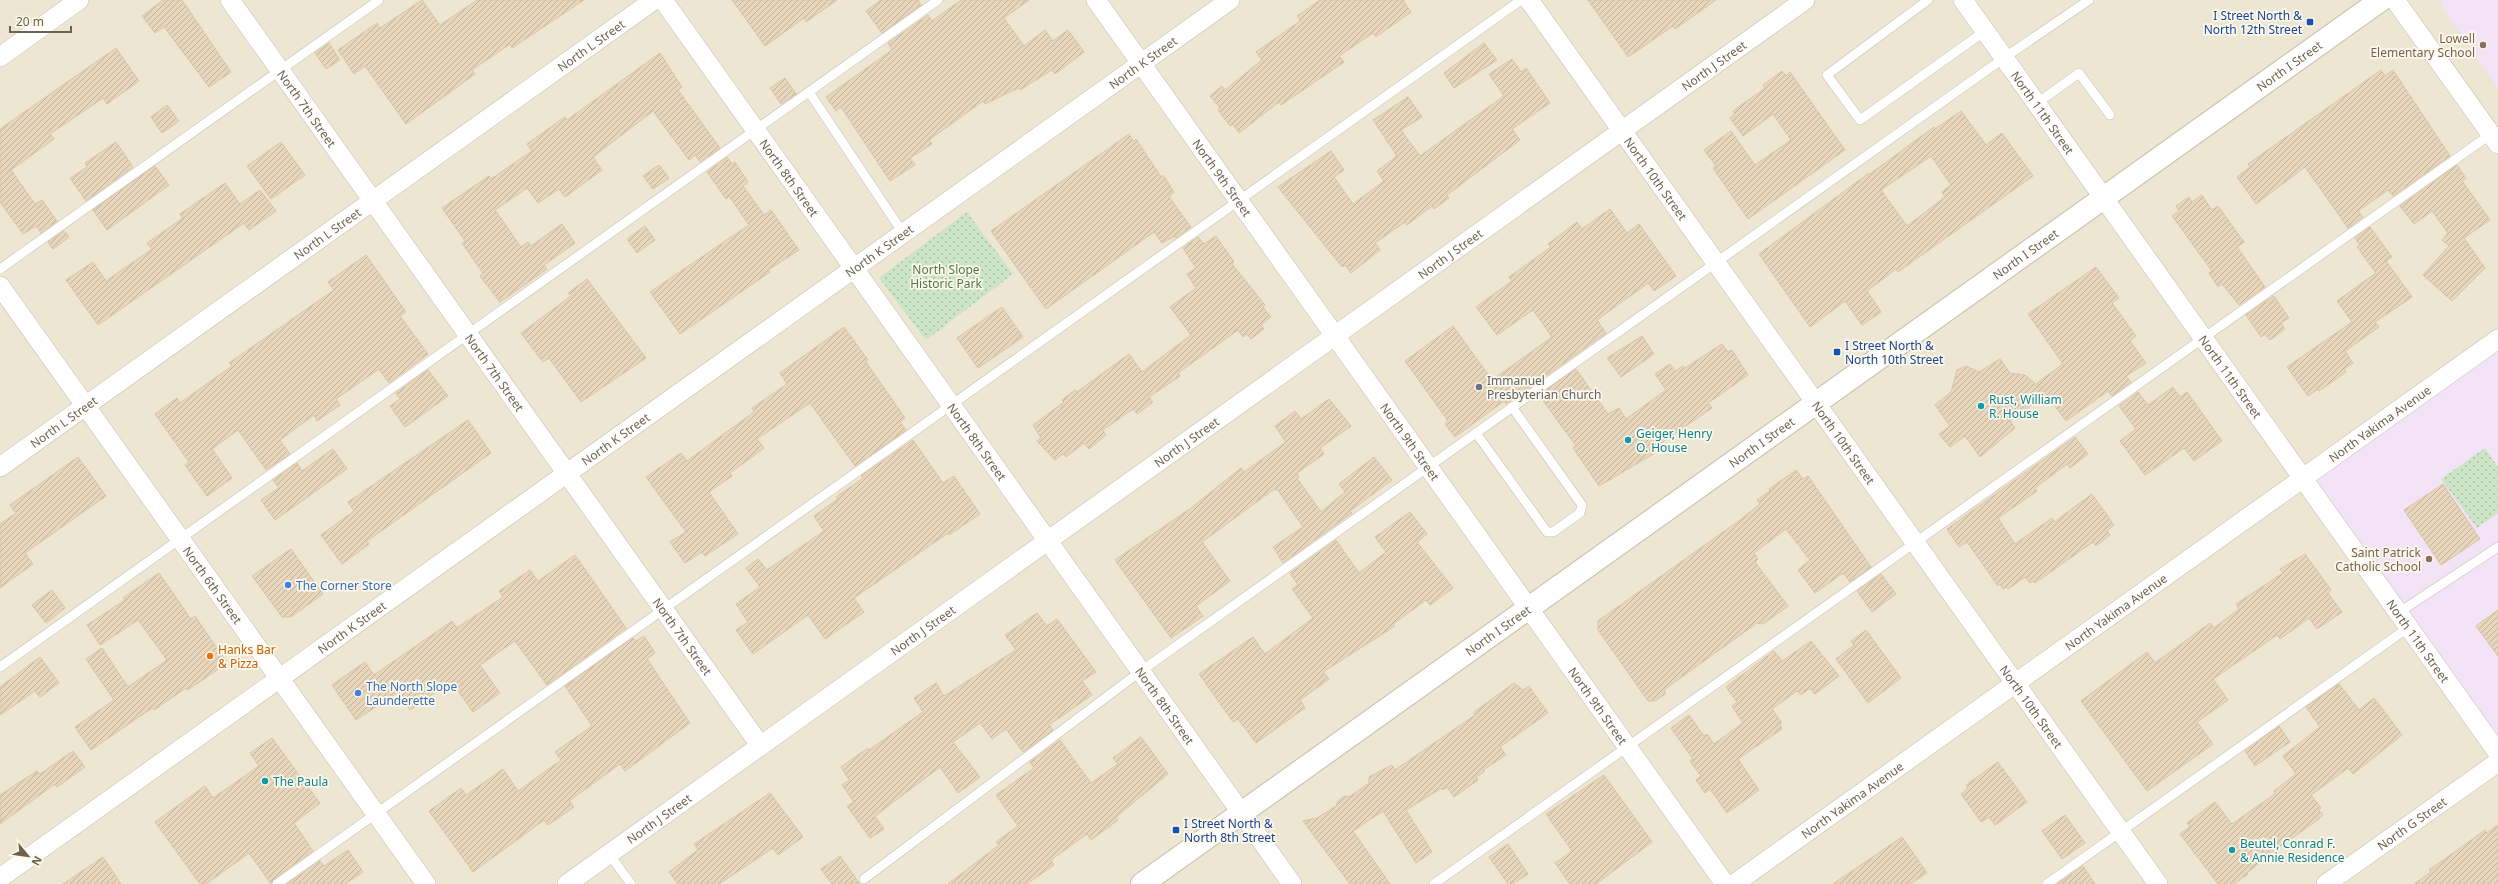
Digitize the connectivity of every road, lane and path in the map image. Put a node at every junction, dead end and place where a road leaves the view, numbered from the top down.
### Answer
1 (79, 0) edge
2 (230, 0) edge
3 (379, 0) edge
4 (654, 0) edge
5 (663, 0) edge
6 (938, 0) edge
7 (1096, 0) edge
8 (1230, 0) edge
9 (1521, 0) edge
10 (1529, 0) edge
11 (1805, 0) edge
12 (1928, 0) edge
13 (1963, 0) edge
14 (2089, 0) edge
15 (2381, 0) edge
16 (2395, 0) edge
17 (1985, 31) junction
18 (0, 57) edge
19 (2004, 58) junction
20 (1141, 63) junction
21 (280, 70) junction
22 (809, 92) junction
23 (2036, 104) junction
24 (2110, 115) dead end
25 (756, 130) junction
26 (1622, 131) junction
27 (2494, 139) edge
28 (2103, 198) junction
29 (1238, 200) junction
30 (373, 201) junction
31 (903, 233) junction
32 (1716, 262) junction
33 (854, 268) junction
34 (0, 269) edge
35 (0, 286) edge
36 (468, 334) junction
37 (1335, 336) junction
38 (2202, 338) junction
39 (2498, 339) edge
40 (952, 404) junction
41 (1816, 404) junction
42 (85, 406) junction
43 (1512, 407) junction
44 (1476, 433) junction
45 (0, 467) edge
46 (1428, 467) junction
47 (567, 473) junction
48 (2303, 478) junction
49 (180, 539) junction
50 (1048, 539) junction
51 (1915, 542) junction
52 (2498, 547) edge
53 (664, 609) junction
54 (1528, 609) junction
55 (2403, 620) junction
56 (0, 667) edge
57 (1142, 672) junction
58 (279, 677) junction
59 (2015, 683) junction
60 (760, 745) junction
61 (1627, 747) junction
62 (2498, 753) edge
63 (2498, 762) edge
64 (376, 814) junction
65 (1241, 814) junction
66 (2120, 831) junction
67 (609, 854) junction
68 (0, 878) edge
69 (864, 879) dead end
70 (277, 884) edge
71 (426, 884) edge
72 (567, 884) edge
73 (631, 884) edge
74 (1142, 884) edge
75 (1292, 884) edge
76 (1434, 884) edge
77 (1725, 884) edge
78 (1734, 884) edge
79 (2047, 884) edge
80 (2158, 884) edge
81 (2326, 884) edge

1 - 18 street
2 - 21 street, North 7th Street
3 - 21 lane
4 - 30 street, North L Street
5 - 25 street, North 8th Street
6 - 22 lane
7 - 20 street, North 9th Street
8 - 20 street, North K Street
9 - 29 lane
10 - 26 street, North 10th Street
11 - 26 street, North J Street
12 - 17 lane
13 - 17 street, North 11th Street
14 - 19 lane
15 - 28 main road, North I Street
16 - 27 street
17 - 19 street, North 11th Street
19 - 23 street, North 11th Street
19 - 32 lane
20 - 29 street, North 9th Street
20 - 31 street, North K Street
21 - 30 street, North 7th Street
21 - 34 lane
22 - 25 lane
22 - 31 lane
23 - 24 lane
23 - 28 street, North 11th Street
25 - 33 street, North 8th Street
25 - 36 lane
26 - 32 street, North 10th Street
26 - 37 street, North J Street
27 - 38 lane
28 - 38 street, North 11th Street
28 - 41 main road, North I Street
29 - 37 street, North 9th Street
29 - 40 lane
30 - 36 street, North 7th Street
30 - 42 street, North L Street
31 - 33 street, North K Street
32 - 41 street, North 10th Street
32 - 43 lane
33 - 40 street, North 8th Street
33 - 47 street, North K Street
35 - 42 street, North 6th Street
36 - 47 street, North 7th Street
36 - 49 lane
37 - 46 street, North 9th Street
37 - 50 street, North J Street
38 - 48 street, North 11th Street
38 - 51 lane
39 - 48 street, North Yakima Avenue
40 - 50 street, North 8th Street
40 - 53 lane
41 - 51 street, North 10th Street
41 - 54 main road, North I Street
42 - 45 street, North L Street
42 - 49 street, North 6th Street
43 - 44 lane
43 - 44 lane
44 - 46 lane
46 - 54 street, North 9th Street
46 - 57 lane
47 - 53 street, North 7th Street
47 - 58 street, North K Street
48 - 55 street, North 11th Street
48 - 59 street, North Yakima Avenue
49 - 56 lane
49 - 58 street, North 6th Street
50 - 57 street, North 8th Street
50 - 60 street, North J Street
51 - 59 street, North 10th Street
51 - 61 lane
52 - 55 lane
53 - 60 street, North 7th Street
53 - 64 lane
54 - 61 street, North 9th Street
54 - 65 main road, North I Street
55 - 62 street, North 11th Street
55 - 66 lane
57 - 65 street, North 8th Street
57 - 69 lane
58 - 64 street, North 6th Street
58 - 68 street, North K Street
59 - 66 street, North 10th Street
59 - 78 street, North Yakima Avenue
60 - 67 street, North J Street
61 - 76 lane
61 - 77 street, North 9th Street
63 - 81 street, North G Street
64 - 70 lane
64 - 71 street, North 6th Street
65 - 74 main road, North I Street
65 - 75 street, North 8th Street
66 - 79 lane
66 - 80 street, North 10th Street
67 - 72 street, North J Street
67 - 73 lane

